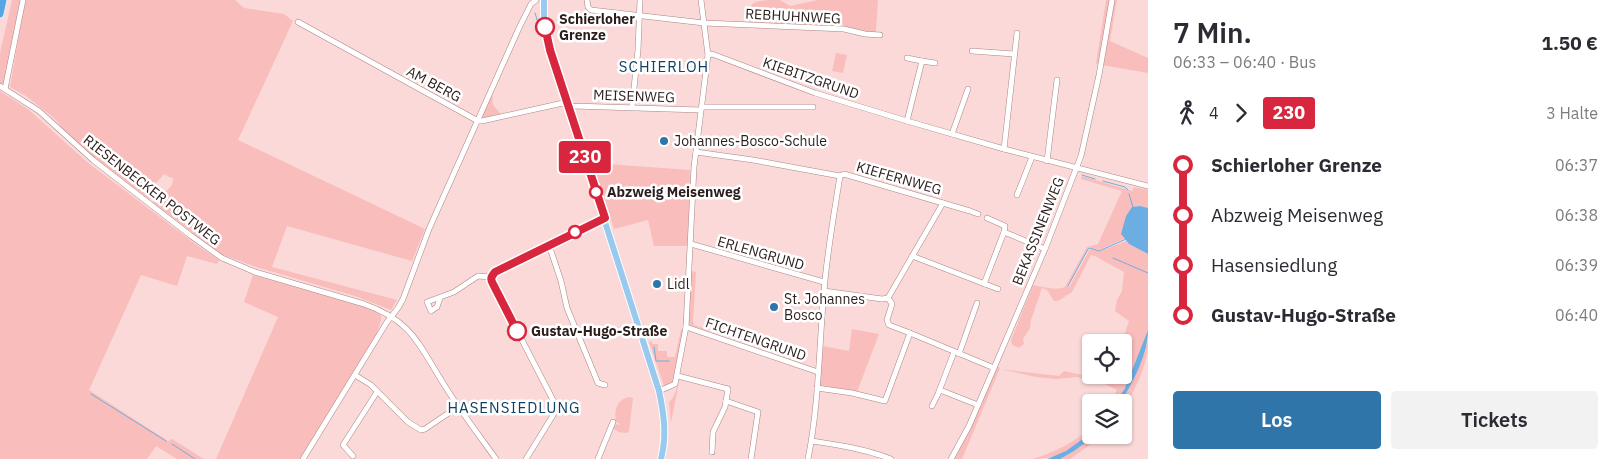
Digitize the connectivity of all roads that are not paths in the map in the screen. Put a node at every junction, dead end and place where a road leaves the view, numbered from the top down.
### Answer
1 (3, 0) edge
2 (23, 0) edge
3 (536, 0) edge
4 (544, 0) edge
5 (587, 0) edge
6 (640, 0) edge
7 (701, 0) edge
8 (1112, 0) edge
9 (0, 14) edge
10 (640, 15) junction
11 (298, 22) dead end
12 (704, 23) junction
13 (1017, 33) dead end
14 (880, 35) dead end
15 (972, 51) dead end
16 (1014, 54) junction
17 (708, 55) junction
18 (907, 58) dead end
19 (922, 61) junction
20 (935, 63) dead end
21 (1057, 80) dead end
22 (2, 88) edge
23 (968, 89) dead end
24 (568, 105) junction
25 (632, 107) junction
26 (813, 107) dead end
27 (701, 109) junction
28 (478, 120) junction
29 (907, 121) junction
30 (952, 134) junction
31 (1004, 149) junction
32 (696, 152) junction
33 (1032, 157) junction
34 (1047, 160) junction
35 (1075, 168) junction
36 (840, 176) junction
37 (1148, 186) edge
38 (1017, 195) dead end
39 (943, 203) junction
40 (978, 214) dead end
41 (605, 218) junction
42 (987, 218) dead end
43 (1004, 232) junction
44 (691, 244) junction
45 (549, 245) junction
46 (1045, 249) junction
47 (912, 256) junction
48 (491, 277) junction
49 (824, 282) junction
50 (984, 284) junction
51 (998, 289) dead end
52 (824, 290) junction
53 (440, 298) dead end
54 (888, 298) junction
55 (977, 303) dead end
56 (392, 316) junction
57 (686, 327) junction
58 (910, 333) junction
59 (957, 353) junction
60 (994, 368) junction
61 (818, 372) junction
62 (355, 375) junction
63 (678, 376) junction
64 (605, 385) dead end
65 (817, 388) junction
66 (940, 390) junction
67 (659, 391) junction
68 (377, 392) junction
69 (726, 401) junction
70 (978, 405) junction
71 (459, 406) junction
72 (932, 406) dead end
73 (613, 422) dead end
74 (812, 441) junction
75 (712, 452) dead end
76 (354, 456) dead end
77 (303, 459) edge
78 (496, 459) edge
79 (526, 459) edge
80 (598, 459) edge
81 (662, 459) edge
82 (751, 459) edge
83 (808, 459) edge
84 (891, 459) edge
85 (951, 459) edge

1 - 9 highway
2 - 22 street
3 - 28 street
4 - 24 main road
5 - 10 street, REBHUHNWEG
6 - 10 street
7 - 12 street
8 - 35 street, BEKASSINENWEG
10 - 12 street, REBHUHNWEG
10 - 25 street
11 - 28 street, AM BERG
12 - 14 street, REBHUHNWEG
12 - 17 street
13 - 16 street
15 - 16 street
16 - 31 street
17 - 27 street
17 - 29 street, KIEBITZGRUND
18 - 19 street
19 - 20 street
19 - 29 street
21 - 34 street
22 - 56 street, RIESENBECKER POSTWEG
23 - 30 street
24 - 25 street, MEISENWEG
24 - 28 street
24 - 41 main road
25 - 27 street, MEISENWEG
26 - 27 street, MEISENWEG
27 - 32 street
28 - 56 street
29 - 30 street, KIEBITZGRUND
30 - 31 street, KIEBITZGRUND
31 - 33 street, KIEBITZGRUND
32 - 36 street, KIEFERNWEG
32 - 44 street
33 - 34 street, KIEBITZGRUND
33 - 38 street
34 - 35 street, KIEBITZGRUND
35 - 37 street, KIEBITZGRUND
35 - 46 street, BEKASSINENWEG
36 - 39 street, KIEFERNWEG
36 - 49 street
39 - 40 street, KIEFERNWEG
39 - 47 street
41 - 45 street
41 - 67 main road
42 - 43 street
43 - 46 street
43 - 50 street
44 - 49 street, ERLENGRUND
44 - 57 street
45 - 48 street
45 - 64 street
46 - 60 street, BEKASSINENWEG
47 - 50 street
47 - 54 street
48 - 53 street
48 - 79 street
49 - 52 street
50 - 51 street
52 - 54 street
52 - 61 street
54 - 58 street
55 - 59 street
56 - 62 street
56 - 71 street, RIESENBECKER POSTWEG
57 - 61 street, FICHTENGRUND
57 - 63 street
58 - 59 street
58 - 65 street
59 - 60 street
59 - 66 street
60 - 70 street, BEKASSINENWEG
61 - 65 street
62 - 68 street
62 - 77 street
63 - 67 street
63 - 69 street
65 - 74 street
66 - 70 street
66 - 72 street
67 - 81 main road
68 - 71 street
68 - 76 street
69 - 75 street
69 - 82 street
70 - 85 street, BEKASSINENWEG
71 - 78 street, RIESENBECKER POSTWEG
73 - 80 street
74 - 83 street
74 - 84 street

